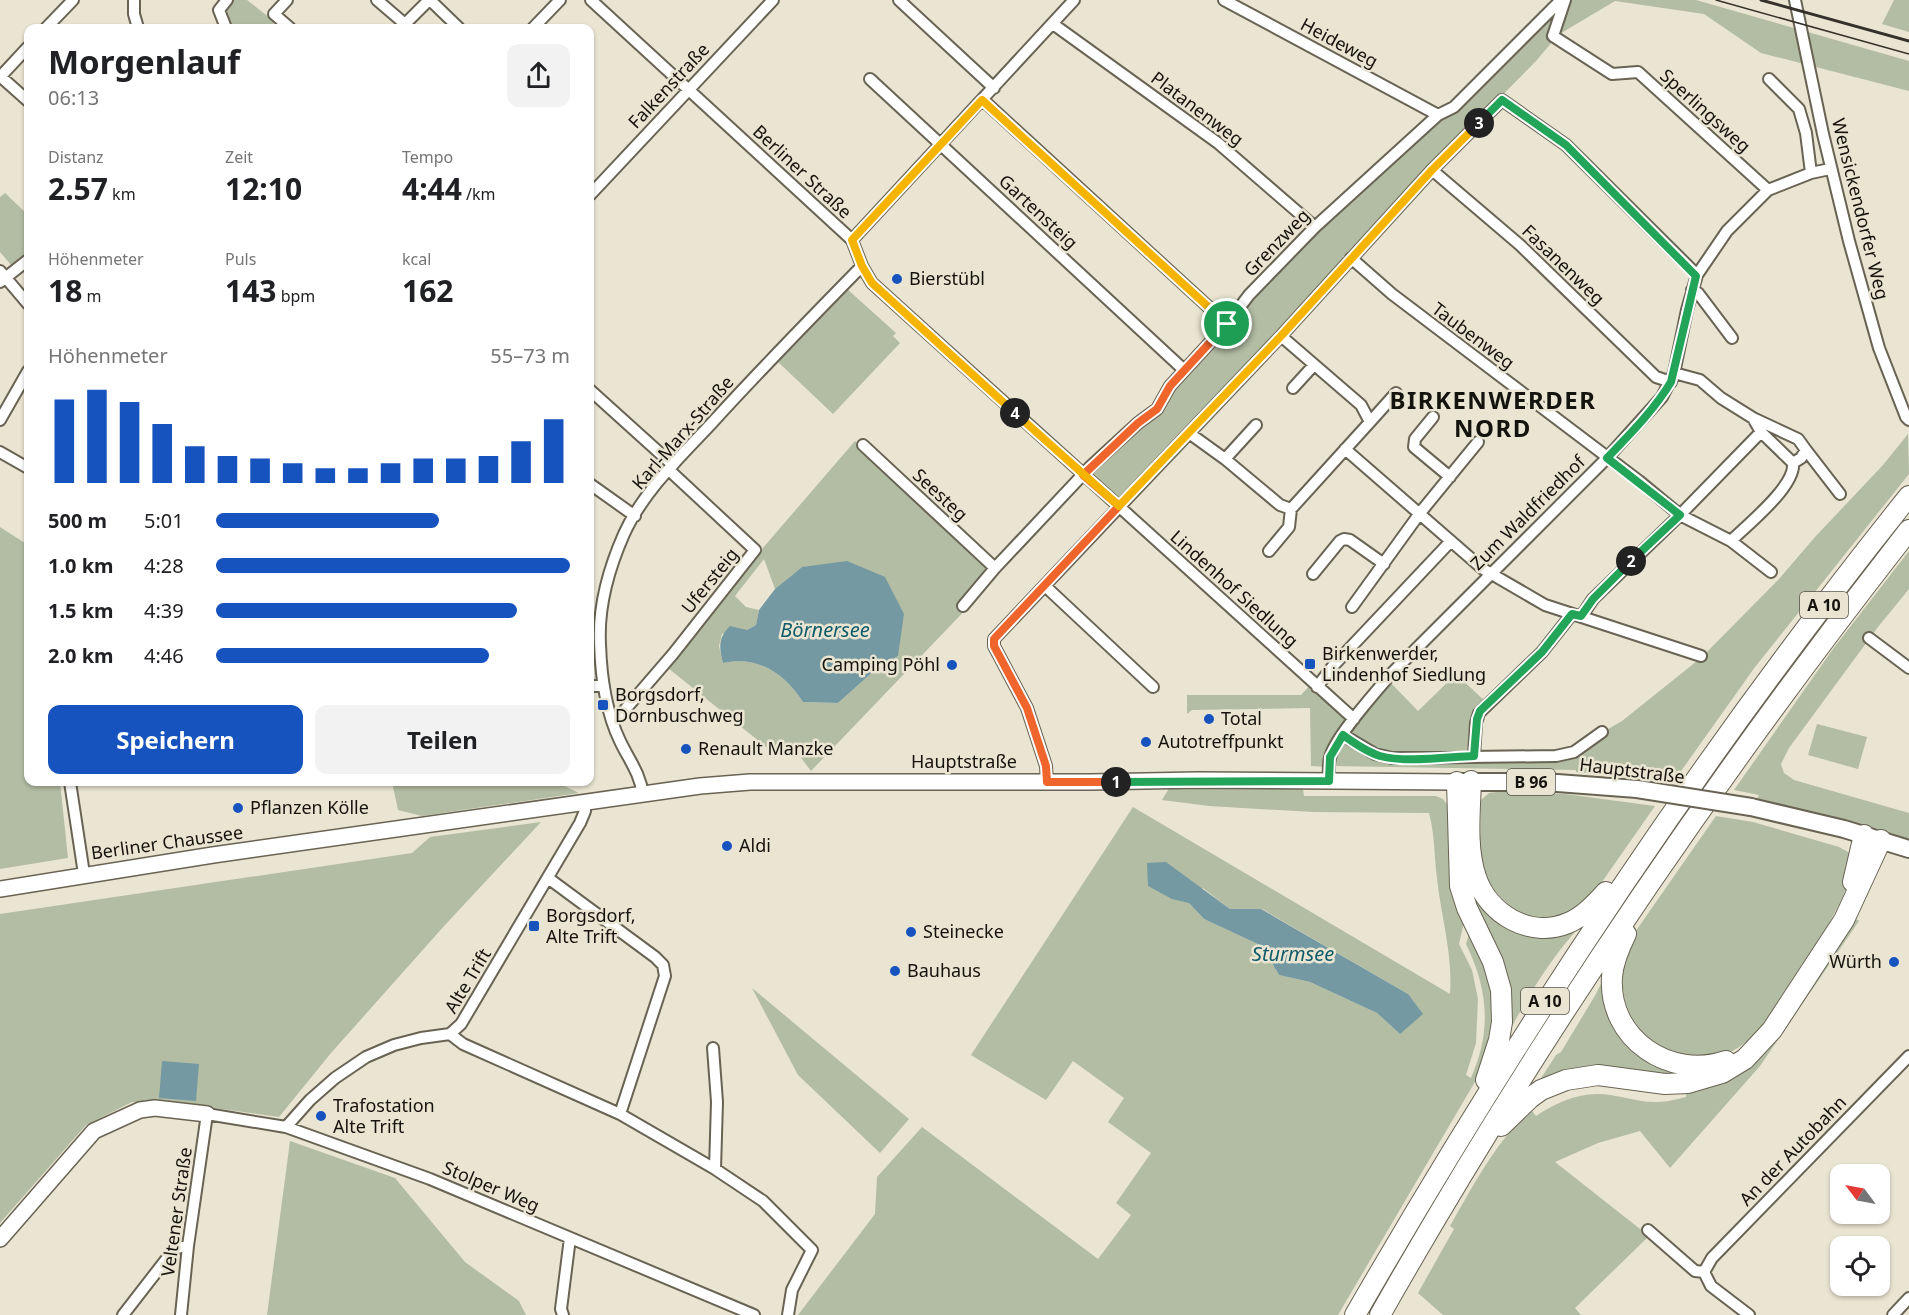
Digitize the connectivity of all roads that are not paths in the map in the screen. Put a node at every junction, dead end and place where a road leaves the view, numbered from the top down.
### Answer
1 (73, 0) edge
2 (134, 0) edge
3 (227, 0) edge
4 (287, 0) edge
5 (376, 0) edge
6 (430, 0) edge
7 (560, 0) edge
8 (591, 0) edge
9 (773, 0) edge
10 (899, 0) edge
11 (1074, 0) edge
12 (1224, 0) edge
13 (1561, 0) edge
14 (1565, 0) edge
15 (1795, 0) edge
16 (50, 24) edge
17 (137, 24) edge
18 (224, 24) edge
19 (285, 24) edge
20 (401, 24) edge
21 (405, 24) edge
22 (455, 24) edge
23 (537, 24) edge
24 (1053, 24) junction
25 (24, 51) edge
26 (0, 76) edge
27 (870, 79) dead end
28 (1769, 79) dead end
29 (994, 88) junction
30 (688, 90) junction
31 (24, 97) edge
32 (982, 100) junction
33 (1438, 115) junction
34 (941, 145) junction
35 (1830, 169) junction
36 (1432, 170) junction
37 (1810, 173) junction
38 (1768, 190) junction
39 (594, 191) edge
40 (1315, 227) junction
41 (852, 240) junction
42 (1351, 258) junction
43 (24, 263) edge
44 (862, 266) junction
45 (1696, 276) junction
46 (2, 277) edge
47 (1692, 291) junction
48 (24, 300) edge
49 (1227, 324) junction
50 (1281, 336) junction
51 (1732, 338) dead end
52 (1314, 365) junction
53 (1184, 370) junction
54 (24, 378) edge
55 (1672, 378) junction
56 (1293, 387) dead end
57 (1396, 393) dead end
58 (594, 394) edge
59 (1433, 417) dead end
60 (1753, 418) junction
61 (1, 420) edge
62 (1370, 422) junction
63 (1909, 422) edge
64 (1256, 425) dead end
65 (1909, 430) edge
66 (1761, 432) junction
67 (1189, 433) junction
68 (1478, 442) dead end
69 (863, 445) dead end
70 (1345, 449) junction
71 (1806, 450) junction
72 (0, 452) edge
73 (1607, 458) junction
74 (1225, 459) junction
75 (1793, 463) junction
76 (24, 466) edge
77 (671, 467) junction
78 (1083, 475) junction
79 (1450, 477) junction
80 (594, 487) edge
81 (1840, 494) dead end
82 (1909, 496) edge
83 (1119, 506) junction
84 (1291, 509) junction
85 (1420, 513) junction
86 (1680, 515) junction
87 (635, 516) junction
88 (1909, 530) edge
89 (1451, 541) junction
90 (1731, 541) junction
91 (1269, 551) dead end
92 (1384, 564) junction
93 (995, 568) junction
94 (1771, 572) dead end
95 (1313, 574) dead end
96 (1490, 574) junction
97 (1045, 586) junction
98 (963, 606) dead end
99 (1352, 607) dead end
100 (1576, 615) junction
101 (1869, 638) dead end
102 (1701, 656) dead end
103 (1909, 668) edge
104 (594, 686) edge
105 (604, 687) junction
106 (1153, 687) dead end
107 (1317, 687) junction
108 (1354, 719) junction
109 (612, 721) junction
110 (1602, 732) dead end
111 (1343, 735) junction
112 (1474, 756) junction
113 (1329, 781) junction
114 (1464, 781) junction
115 (804, 782) joint
116 (1047, 782) junction
117 (71, 786) edge
118 (643, 795) junction
119 (585, 803) junction
120 (1872, 837) junction
121 (1909, 849) edge
122 (1643, 853) junction
123 (84, 874) junction
124 (1654, 876) junction
125 (548, 878) junction
126 (0, 889) edge
127 (450, 1035) junction
128 (713, 1048) dead end
129 (1909, 1056) edge
130 (207, 1114) junction
131 (620, 1114) junction
132 (286, 1127) junction
133 (1451, 1152) junction
134 (715, 1169) junction
135 (1464, 1173) junction
136 (1648, 1230) dead end
137 (570, 1238) junction
138 (0, 1239) edge
139 (189, 1246) junction
140 (1704, 1272) junction
141 (1909, 1298) edge
142 (123, 1315) edge
143 (181, 1315) edge
144 (562, 1315) edge
145 (754, 1315) edge
146 (788, 1315) edge
147 (1355, 1315) edge
148 (1380, 1315) edge
149 (1749, 1315) edge
150 (1893, 1315) edge

1 - 16 street
2 - 17 street
3 - 18 street
4 - 19 street
5 - 20 street
6 - 21 street
6 - 22 street
7 - 23 street
8 - 30 street, Berliner Straße
9 - 30 street, Falkenstraße
10 - 29 street
11 - 24 street
12 - 33 street, Heideweg
13 - 33 street, Grenzweg
14 - 38 street, Sperlingsweg
15 - 35 street, Wensickendorfer Weg
24 - 29 street
24 - 40 street, Platanenweg
25 - 26 street
26 - 31 street
27 - 34 street, Gartensteig
28 - 37 street
29 - 32 street
30 - 39 street, Falkenstraße
30 - 41 street, Berliner Straße
32 - 34 street
32 - 49 street
33 - 40 street, Grenzweg
34 - 41 street
34 - 53 street, Gartensteig
35 - 37 street, Zum Waldfriedhof
35 - 63 street, Wensickendorfer Weg
36 - 42 street
36 - 45 street
36 - 55 street, Fasanenweg
37 - 38 street, Zum Waldfriedhof
38 - 45 street, Zum Waldfriedhof
40 - 49 street, Grenzweg
41 - 44 street, Berliner Straße
42 - 50 street
42 - 73 street, Taubenweg
43 - 46 street
44 - 77 street, Karl-Marx-Straße
44 - 78 street, Berliner Straße
45 - 47 street, Zum Waldfriedhof
46 - 48 street
47 - 51 street
47 - 55 street, Zum Waldfriedhof
49 - 53 street, Grenzweg
50 - 52 street
50 - 67 street
52 - 56 street
52 - 62 street
53 - 78 street, Grenzweg
54 - 61 street
55 - 60 street, Fasanenweg
55 - 73 street, Zum Waldfriedhof
57 - 62 street
58 - 77 street
59 - 79 street
60 - 66 street, Fasanenweg
60 - 71 street, Fasanenweg
62 - 70 street
63 - 65 street, Wensickendorfer Weg
64 - 74 street
66 - 75 street, Fasanenweg
66 - 86 street
67 - 74 street
67 - 83 street
68 - 79 street
69 - 93 street, Seesteg
70 - 84 street
70 - 85 street
71 - 75 street
71 - 81 street, Fasanenweg
72 - 76 street
73 - 86 street, Taubenweg
73 - 96 street, Zum Waldfriedhof
74 - 84 street
75 - 90 street
77 - 87 street, Karl-Marx-Straße
77 - 109 street, Ufersteig
78 - 83 street, Lindenhof Siedlung
78 - 93 street, Grenzweg
79 - 85 street
80 - 87 street
82 - 122 highway, A 10
83 - 97 street
83 - 107 street, Lindenhof Siedlung
84 - 91 street
85 - 89 street
85 - 92 street
86 - 90 street, Taubenweg
86 - 100 street
87 - 105 street, Karl-Marx-Straße
88 - 124 highway, A 10
89 - 96 street
89 - 107 street, Zum Waldfriedhof
90 - 94 street, Taubenweg
92 - 95 street
92 - 99 street
93 - 98 street, Grenzweg
96 - 100 street
96 - 108 street, Zum Waldfriedhof
97 - 106 street
97 - 116 street
100 - 102 street
100 - 112 street
101 - 103 street
104 - 105 street
105 - 109 street, Karl-Marx-Straße
107 - 108 street, Lindenhof Siedlung
108 - 111 street, Zum Waldfriedhof
109 - 118 street, Karl-Marx-Straße
110 - 112 street, Hauptstraße
111 - 112 street, Hauptstraße
111 - 113 street, Zum Waldfriedhof
113 - 114 main road, Hauptstraße
113 - 116 main road, Hauptstraße
114 - 120 main road, Hauptstraße / B 96, bridge
114 - 122 highway
114 - 133 highway
115 - 116 main road, Hauptstraße
115 - 118 main road, Berliner Chaussee
117 - 123 street
118 - 119 main road, Berliner Chaussee
119 - 123 main road, Berliner Chaussee
119 - 125 street, Alte Trift
120 - 121 main road, Hauptstraße / B 96
120 - 124 highway
120 - 135 highway
122 - 133 highway, A 10
123 - 126 main road, Berliner Chaussee
124 - 135 highway, A 10
125 - 127 street, Alte Trift
125 - 131 street
127 - 131 street
127 - 132 street, Alte Trift
128 - 134 street
129 - 140 street, An der Autobahn
130 - 132 street, Stolper Weg
130 - 138 main road
130 - 139 street, Veltener Straße
131 - 134 street
132 - 137 street, Stolper Weg
133 - 147 highway, A 10
134 - 146 street
135 - 148 highway, A 10
136 - 140 street
137 - 144 street
137 - 145 street, Stolper Weg
139 - 142 street
139 - 143 street, Veltener Straße
140 - 149 street
141 - 150 street

